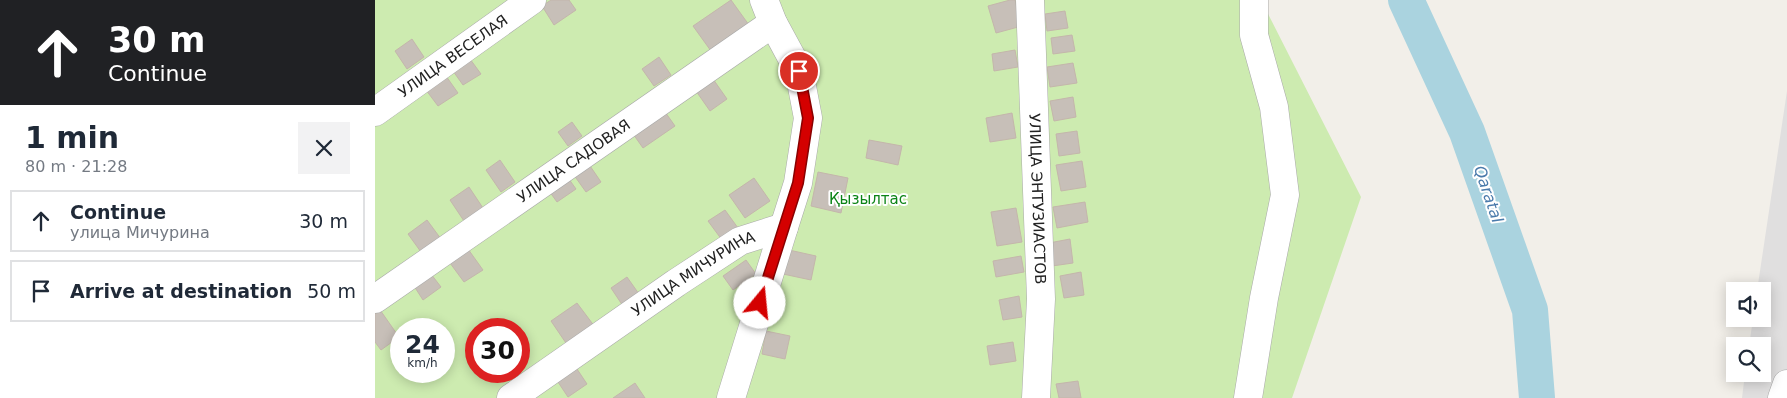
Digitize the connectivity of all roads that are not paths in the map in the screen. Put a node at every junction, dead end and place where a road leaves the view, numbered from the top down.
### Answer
1 (532, 0) edge
2 (1030, 0) edge
3 (1254, 0) edge
4 (768, 12) edge
5 (375, 112) edge
6 (784, 227) junction
7 (375, 299) edge
8 (1787, 384) edge
9 (511, 398) edge
10 (731, 398) edge
11 (1036, 398) edge
12 (1248, 398) edge
13 (1782, 398) edge

1 - 5 street, УЛИЦА ВЕСЕЛАЯ
2 - 11 street, УЛИЦА ЭНТУЗИАСТОВ
3 - 12 street
4 - 6 street
4 - 7 street, УЛИЦА САДОВАЯ
6 - 9 street, УЛИЦА МИЧУРИНА
6 - 10 street
8 - 13 street

